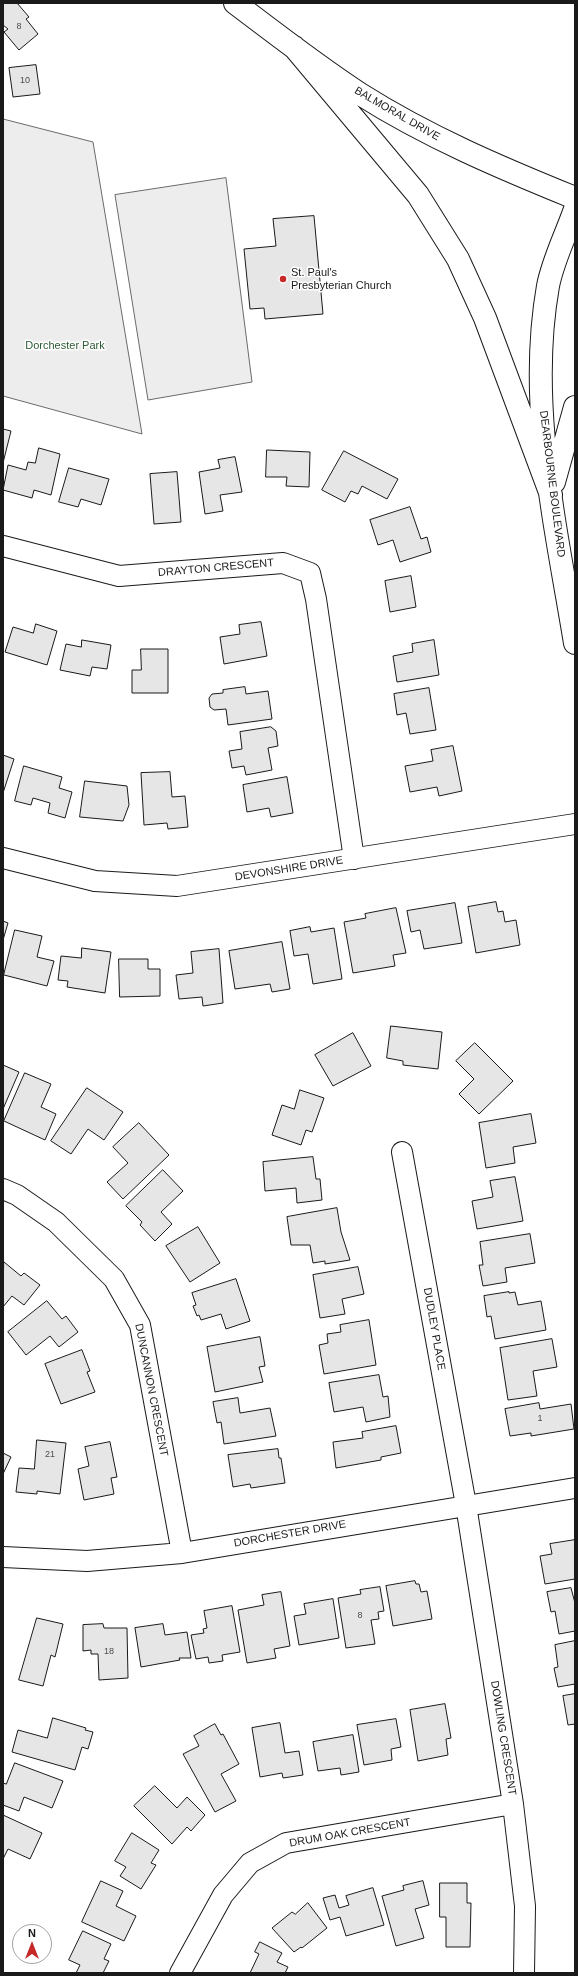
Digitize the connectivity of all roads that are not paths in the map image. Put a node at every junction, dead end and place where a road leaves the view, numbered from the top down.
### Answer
1 (235, 3) edge
2 (294, 47) junction
3 (575, 198) edge
4 (575, 209) edge
5 (575, 407) edge
6 (551, 495) junction
7 (3, 546) edge
8 (575, 643) edge
9 (575, 824) edge
10 (3, 858) edge
11 (354, 859) junction
12 (402, 1152) dead end
13 (3, 1189) edge
14 (575, 1488) edge
15 (466, 1505) junction
16 (182, 1553) junction
17 (3, 1557) edge
18 (513, 1804) junction
19 (180, 1973) edge
20 (524, 1973) edge

1 - 2 street, BALMORAL DRIVE
2 - 3 street, BALMORAL DRIVE
2 - 6 street
4 - 6 street, DEARBOURNE BOULEVARD
5 - 6 street
6 - 8 street, DEARBOURNE BOULEVARD
7 - 11 street, DRAYTON CRESCENT
9 - 11 street, DEVONSHIRE DRIVE
10 - 11 street, DEVONSHIRE DRIVE
12 - 15 street, DUDLEY PLACE
13 - 16 street, DUNCANNON CRESCENT
14 - 15 street, DORCHESTER DRIVE
15 - 16 street, DORCHESTER DRIVE
15 - 18 street, DOWLING CRESCENT
16 - 17 street, DORCHESTER DRIVE
18 - 19 street, DRUM OAK CRESCENT
18 - 20 street, DOWLING CRESCENT

